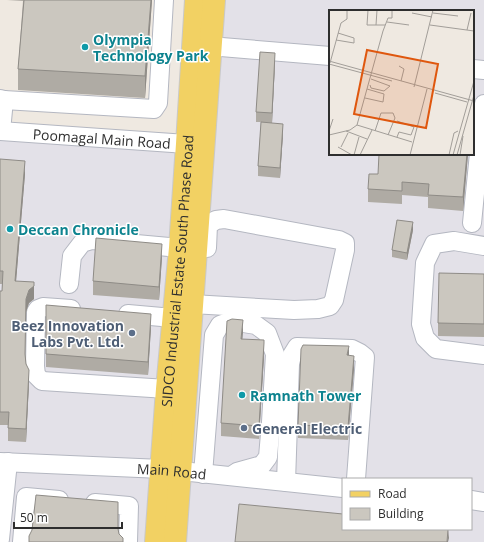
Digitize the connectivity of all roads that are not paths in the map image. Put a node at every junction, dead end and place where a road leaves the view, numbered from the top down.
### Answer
1 (164, 0) edge
2 (196, 0) edge
3 (214, 0) edge
4 (202, 45) junction
5 (329, 56) edge
6 (474, 69) edge
7 (484, 70) edge
8 (2, 100) edge
9 (484, 104) edge
10 (0, 132) edge
11 (196, 144) junction
12 (472, 222) dead end
13 (484, 246) edge
14 (180, 248) junction
15 (69, 284) dead end
16 (197, 304) junction
17 (89, 311) edge
18 (112, 313) edge
19 (173, 318) junction
20 (484, 355) edge
21 (167, 389) junction
22 (4, 462) edge
23 (171, 470) junction
24 (204, 474) junction
25 (232, 476) junction
26 (356, 478) edge
27 (286, 482) junction
28 (342, 488) edge
29 (472, 500) edge
30 (484, 502) edge
31 (0, 539) edge
32 (22, 542) edge
33 (128, 542) edge
34 (156, 542) edge
35 (175, 542) edge

1 - 8 street
2 - 4 main road, SIDCO Industrial Estate South Phase Road
3 - 4 main road, SIDCO Industrial Estate South Phase Road
4 - 5 street
4 - 11 main road, SIDCO Industrial Estate South Phase Road
6 - 7 street
8 - 10 street
9 - 12 street
10 - 11 street, Poomagal Main Road
11 - 14 main road, SIDCO Industrial Estate South Phase Road
11 - 16 main road, SIDCO Industrial Estate South Phase Road
13 - 20 street
14 - 15 street
14 - 19 main road, SIDCO Industrial Estate South Phase Road
16 - 16 street
16 - 23 main road, SIDCO Industrial Estate South Phase Road
17 - 21 street
18 - 19 street
19 - 21 main road, SIDCO Industrial Estate South Phase Road
21 - 23 main road, SIDCO Industrial Estate South Phase Road
22 - 23 street, Main Road
22 - 31 street
23 - 24 street, Main Road
23 - 34 main road, SIDCO Industrial Estate South Phase Road
23 - 35 main road, SIDCO Industrial Estate South Phase Road
24 - 25 street, Main Road
24 - 25 street
25 - 27 street, Main Road
26 - 27 street
27 - 28 street, Main Road
29 - 30 street
32 - 33 street

